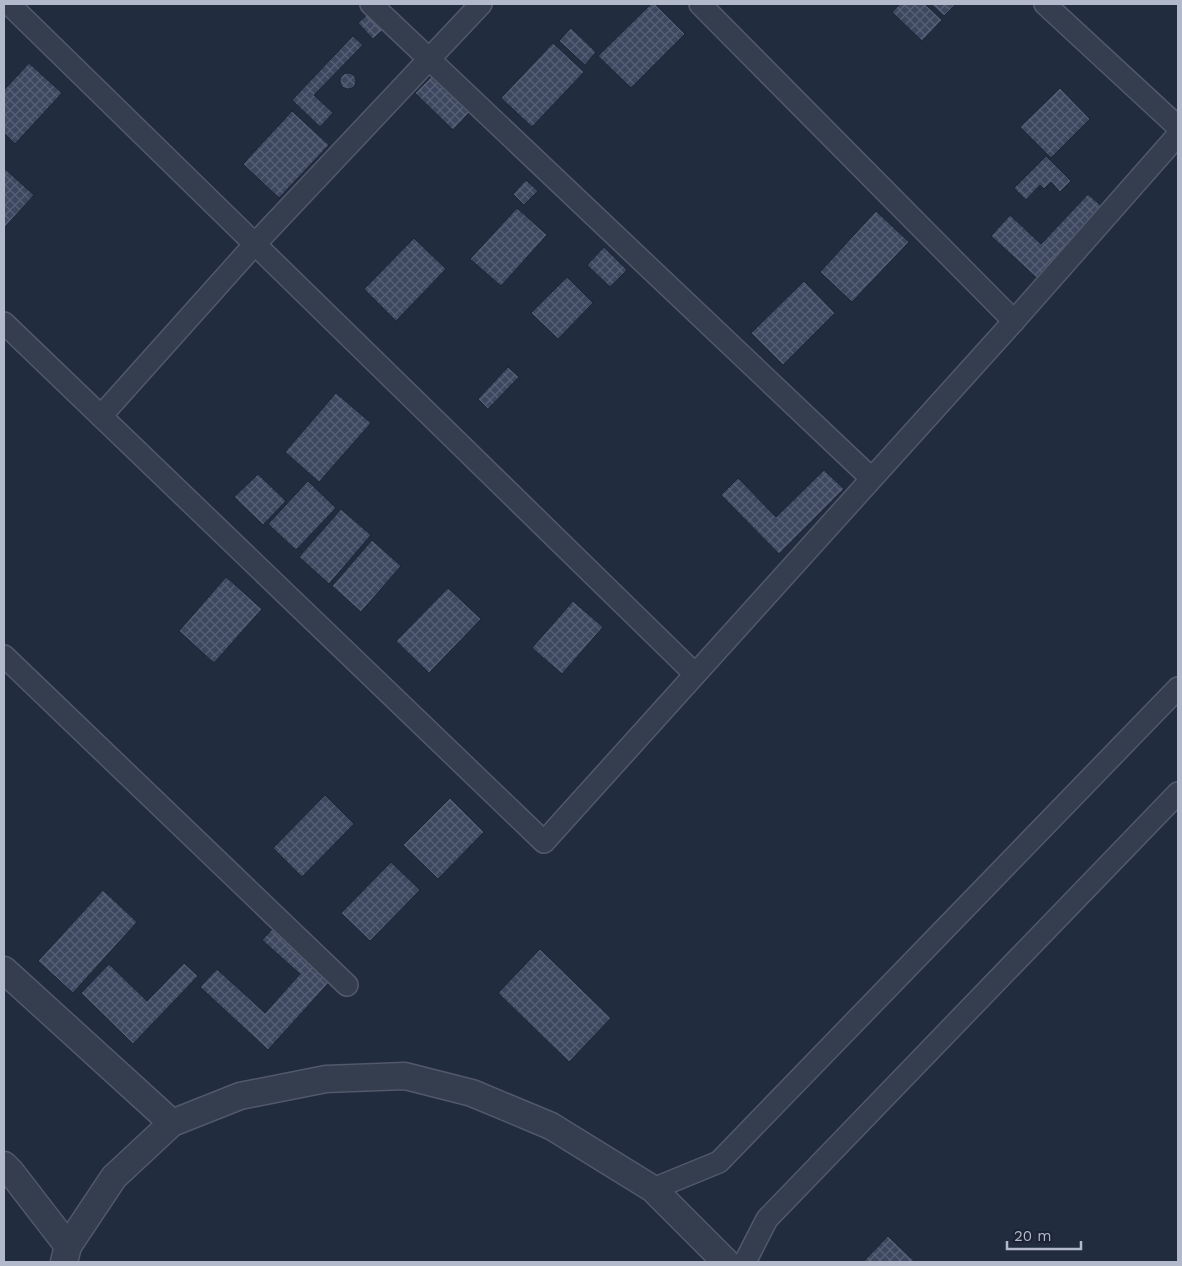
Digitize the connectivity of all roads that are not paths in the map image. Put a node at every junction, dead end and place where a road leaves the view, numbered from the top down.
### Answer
1 (10, 4) edge
2 (371, 4) edge
3 (480, 4) edge
4 (700, 4) edge
5 (1045, 4) edge
6 (430, 59) junction
7 (1178, 127) edge
8 (1178, 135) edge
9 (255, 244) junction
10 (1014, 321) junction
11 (5, 327) edge
12 (101, 416) junction
13 (872, 478) junction
14 (4, 656) edge
15 (695, 674) junction
16 (1178, 688) edge
17 (1178, 793) edge
18 (4, 970) edge
19 (347, 985) dead end
20 (172, 1123) junction
21 (4, 1165) edge
22 (653, 1189) junction
23 (66, 1254) edge
24 (726, 1262) edge
25 (746, 1262) edge

1 - 9 street
2 - 6 street
3 - 6 street
4 - 10 street
5 - 7 street
6 - 9 street
6 - 13 street
8 - 10 street
9 - 12 street
9 - 15 street
10 - 13 street
11 - 12 street
12 - 15 street
13 - 15 street
14 - 19 street
16 - 22 street
17 - 25 street
18 - 20 street
20 - 22 street
20 - 23 street
21 - 23 street
22 - 24 street

